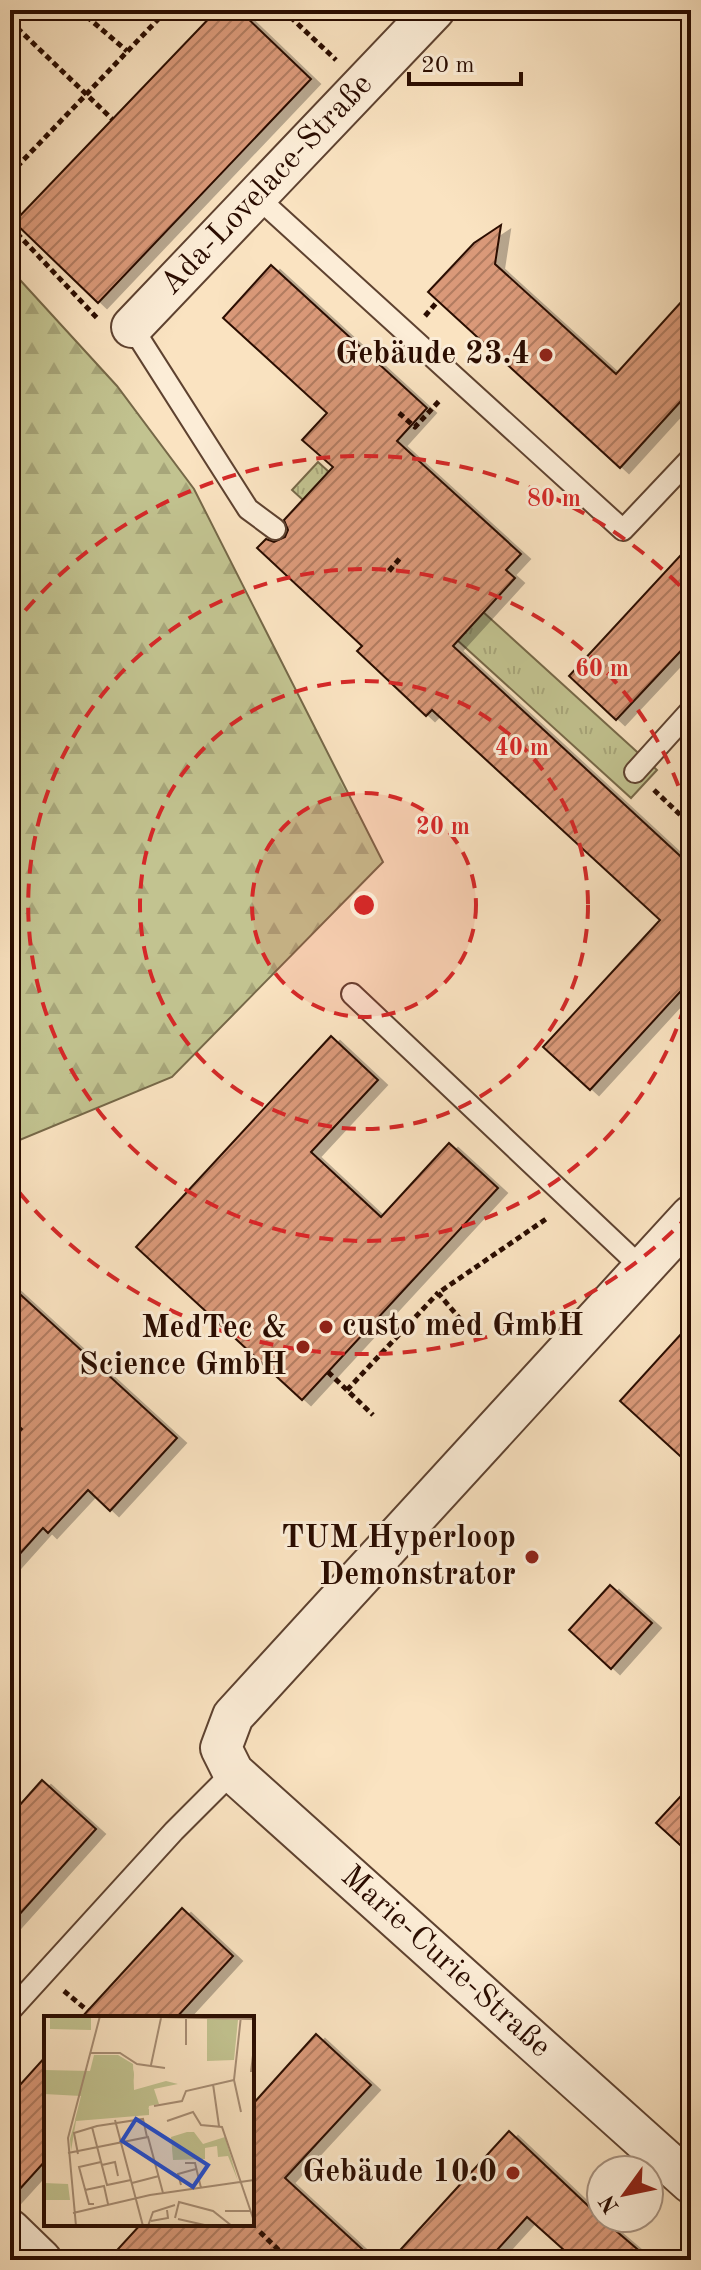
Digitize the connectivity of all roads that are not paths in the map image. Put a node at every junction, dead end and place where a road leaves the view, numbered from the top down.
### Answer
1 (434, 10) edge
2 (257, 197) junction
3 (132, 327) joint
4 (691, 458) edge
5 (275, 529) dead end
6 (691, 710) edge
7 (635, 772) road end
8 (352, 994) dead end
9 (691, 1216) edge
10 (643, 1269) junction
11 (233, 1772) junction
12 (10, 2011) edge
13 (691, 2183) edge
14 (10, 2230) edge
15 (41, 2260) edge

1 - 2 street, Ada-Lovelace-Straße
2 - 3 street, Ada-Lovelace-Straße
2 - 4 lane
3 - 5 lane
6 - 7 lane
8 - 10 lane
9 - 10 street
10 - 11 street
11 - 12 lane
11 - 13 street, Marie-Curie-Straße
14 - 15 street

